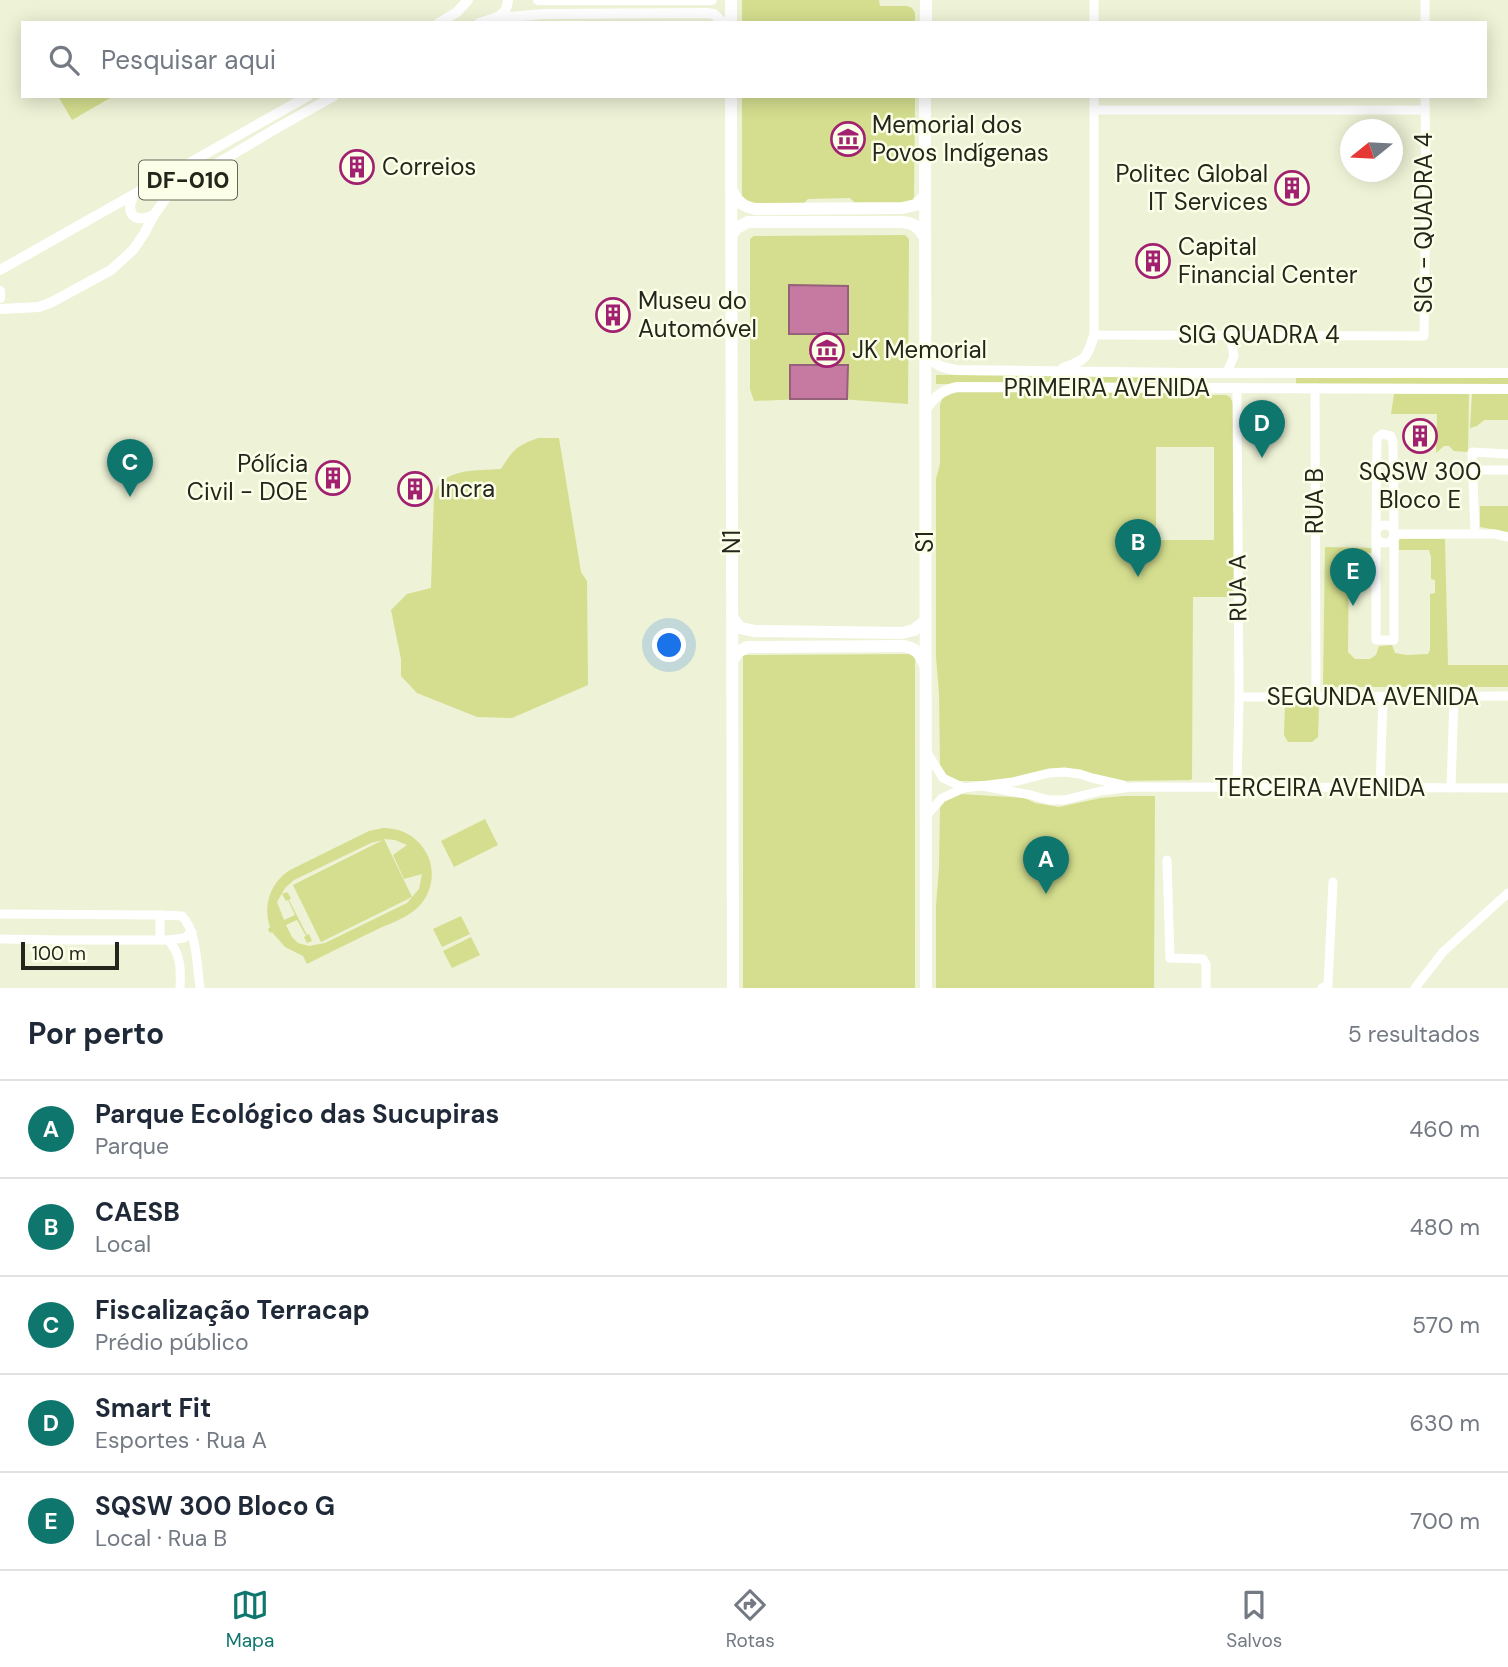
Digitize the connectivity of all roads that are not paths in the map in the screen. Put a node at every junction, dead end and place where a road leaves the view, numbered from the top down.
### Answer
1 (468, 0) edge
2 (508, 0) edge
3 (538, 0) edge
4 (712, 0) edge
5 (731, 0) edge
6 (926, 0) edge
7 (1094, 0) edge
8 (1425, 0) edge
9 (495, 18) junction
10 (442, 21) edge
11 (486, 21) edge
12 (721, 21) edge
13 (731, 21) edge
14 (926, 21) edge
15 (1094, 21) edge
16 (1425, 21) edge
17 (304, 98) edge
18 (331, 98) edge
19 (731, 98) edge
20 (926, 98) edge
21 (1094, 98) edge
22 (1425, 98) edge
23 (1094, 110) junction
24 (1425, 110) junction
25 (732, 191) junction
26 (133, 195) junction
27 (925, 196) junction
28 (154, 215) junction
29 (732, 234) junction
30 (925, 238) junction
31 (0, 270) edge
32 (0, 291) edge
33 (0, 298) edge
34 (0, 309) edge
35 (1094, 335) junction
36 (1424, 336) joint
37 (1235, 340) junction
38 (925, 351) junction
39 (1053, 371) junction
40 (1227, 372) junction
41 (1244, 372) junction
42 (1288, 372) junction
43 (1186, 373) junction
44 (1508, 373) edge
45 (1186, 388) junction
46 (1287, 388) junction
47 (1315, 388) junction
48 (1237, 389) junction
49 (1508, 389) edge
50 (925, 411) junction
51 (1508, 454) edge
52 (1474, 470) junction
53 (1508, 470) edge
54 (1376, 533) junction
55 (1394, 534) junction
56 (1475, 534) junction
57 (1508, 537) edge
58 (1376, 551) junction
59 (1394, 551) junction
60 (732, 617) junction
61 (925, 621) junction
62 (732, 661) junction
63 (925, 665) junction
64 (1508, 696) edge
65 (1239, 697) junction
66 (1316, 697) junction
67 (1454, 697) junction
68 (1383, 698) junction
69 (926, 751) junction
70 (1080, 774) junction
71 (1033, 776) junction
72 (982, 786) junction
73 (1132, 787) junction
74 (1237, 787) junction
75 (964, 788) junction
76 (1380, 788) junction
77 (1451, 788) junction
78 (1508, 788) edge
79 (1031, 795) junction
80 (1083, 795) junction
81 (925, 817) junction
82 (1167, 860) dead end
83 (1333, 882) dead end
84 (1508, 893) edge
85 (0, 914) edge
86 (160, 915) junction
87 (192, 932) junction
88 (0, 939) edge
89 (164, 940) junction
90 (180, 988) edge
91 (200, 988) edge
92 (733, 988) edge
93 (926, 988) edge
94 (1206, 988) edge
95 (1322, 988) edge
96 (1415, 988) edge

1 - 10 main road
2 - 9 main road
3 - 4 main road
5 - 13 highway
6 - 14 highway
7 - 15 street
8 - 16 street
9 - 11 main road
9 - 12 main road
17 - 26 main road, DF-010
18 - 28 main road, DF-010
19 - 25 highway, N1
20 - 27 highway, S1
21 - 23 street
22 - 24 street, SIG - QUADRA 4
23 - 24 street
23 - 35 street
24 - 36 street, SIG - QUADRA 4
25 - 27 highway
25 - 29 highway, N1
26 - 28 main road
26 - 31 main road, DF-010
27 - 30 highway, S1
28 - 34 main road, DF-010
29 - 30 highway
29 - 60 highway, N1
30 - 38 highway, S1
32 - 33 main road
35 - 37 street, SIG QUADRA 4
35 - 39 main road
36 - 37 street, SIG QUADRA 4
37 - 40 street
37 - 41 street
38 - 39 main road, PRIMEIRA AVENIDA
38 - 50 highway, S1
39 - 43 main road, PRIMEIRA AVENIDA
40 - 41 main road, PRIMEIRA AVENIDA
40 - 43 main road, PRIMEIRA AVENIDA
41 - 42 main road, PRIMEIRA AVENIDA
42 - 44 main road, PRIMEIRA AVENIDA
42 - 46 main road
43 - 45 main road
45 - 48 main road, PRIMEIRA AVENIDA
45 - 50 main road, PRIMEIRA AVENIDA
46 - 47 main road, PRIMEIRA AVENIDA
46 - 48 main road, PRIMEIRA AVENIDA
47 - 49 main road, PRIMEIRA AVENIDA
47 - 66 street, RUA B
48 - 65 street, RUA A
50 - 61 highway, S1
51 - 52 street
52 - 53 street
52 - 56 street
54 - 55 street
54 - 55 street
54 - 55 street
54 - 58 street
55 - 56 street
55 - 59 street
56 - 57 street
58 - 59 street
58 - 59 street
60 - 61 highway
60 - 62 highway, N1
61 - 63 highway, S1
62 - 63 highway
62 - 92 highway, N1
63 - 69 highway, S1
64 - 67 street, SEGUNDA AVENIDA
65 - 66 street, SEGUNDA AVENIDA
65 - 74 street, RUA A
66 - 68 street, SEGUNDA AVENIDA
67 - 68 street, SEGUNDA AVENIDA
67 - 77 street
68 - 76 street
69 - 75 street
69 - 81 highway, S1
70 - 71 street
70 - 73 street
70 - 80 street
71 - 72 street
71 - 79 street
72 - 75 street
72 - 79 street
73 - 74 street, TERCEIRA AVENIDA
73 - 80 street
74 - 76 street, TERCEIRA AVENIDA
75 - 81 street
76 - 77 street, TERCEIRA AVENIDA
77 - 78 street, TERCEIRA AVENIDA
79 - 80 street
81 - 93 highway, S1
82 - 94 street
83 - 95 street
84 - 96 street
85 - 86 street
86 - 87 street
86 - 89 street
87 - 89 street
87 - 91 street
88 - 89 street
89 - 90 street

